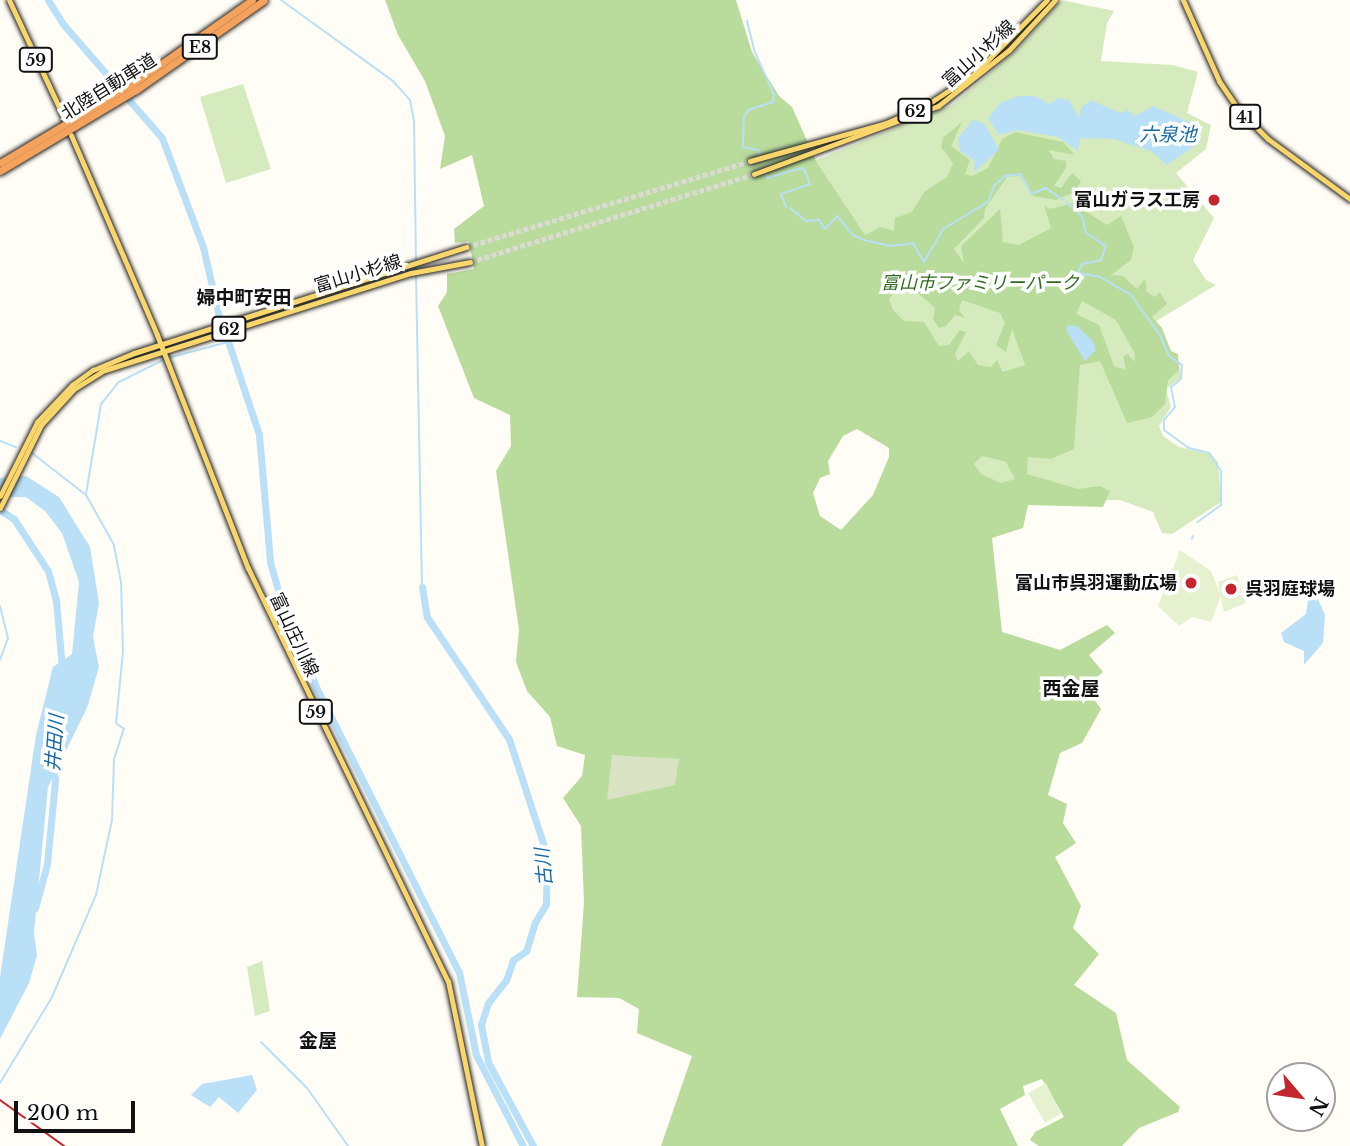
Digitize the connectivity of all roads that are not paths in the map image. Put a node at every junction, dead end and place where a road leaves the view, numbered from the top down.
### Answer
1 (9, 0) edge
2 (252, 0) edge
3 (1047, 0) edge
4 (1055, 0) edge
5 (1183, 0) edge
6 (263, 1) edge
7 (134, 88) junction
8 (115, 99) junction
9 (65, 120) dead end
10 (72, 135) dead end
11 (750, 161) tunnel mouth
12 (0, 163) edge
13 (0, 171) edge
14 (754, 174) tunnel mouth
15 (1350, 199) edge
16 (466, 247) tunnel mouth
17 (470, 262) tunnel mouth
18 (412, 269) junction
19 (162, 347) junction
20 (17, 462) junction
21 (0, 496) edge
22 (0, 508) edge
23 (482, 1146) edge

1 - 9 main road, 59
2 - 7 highway, 北陸自動車道 / E8
3 - 11 main road, 富山小杉線 / 62
4 - 14 main road, 富山小杉線 / 62
5 - 15 main road, 41
6 - 7 highway, 北陸自動車道 / E8
7 - 8 highway, 北陸自動車道 / E8
8 - 12 highway, 北陸自動車道 / E8
8 - 13 highway, 北陸自動車道 / E8
10 - 19 main road, 富山庄川線 / 59
16 - 18 main road, 富山小杉線 / 62
17 - 18 main road, 富山小杉線 / 62
18 - 19 main road, 富山小杉線 / 62
19 - 20 main road, 富山小杉線 / 62
19 - 23 main road, 富山庄川線 / 59
20 - 21 main road, 富山小杉線 / 62
20 - 22 main road, 富山小杉線 / 62

